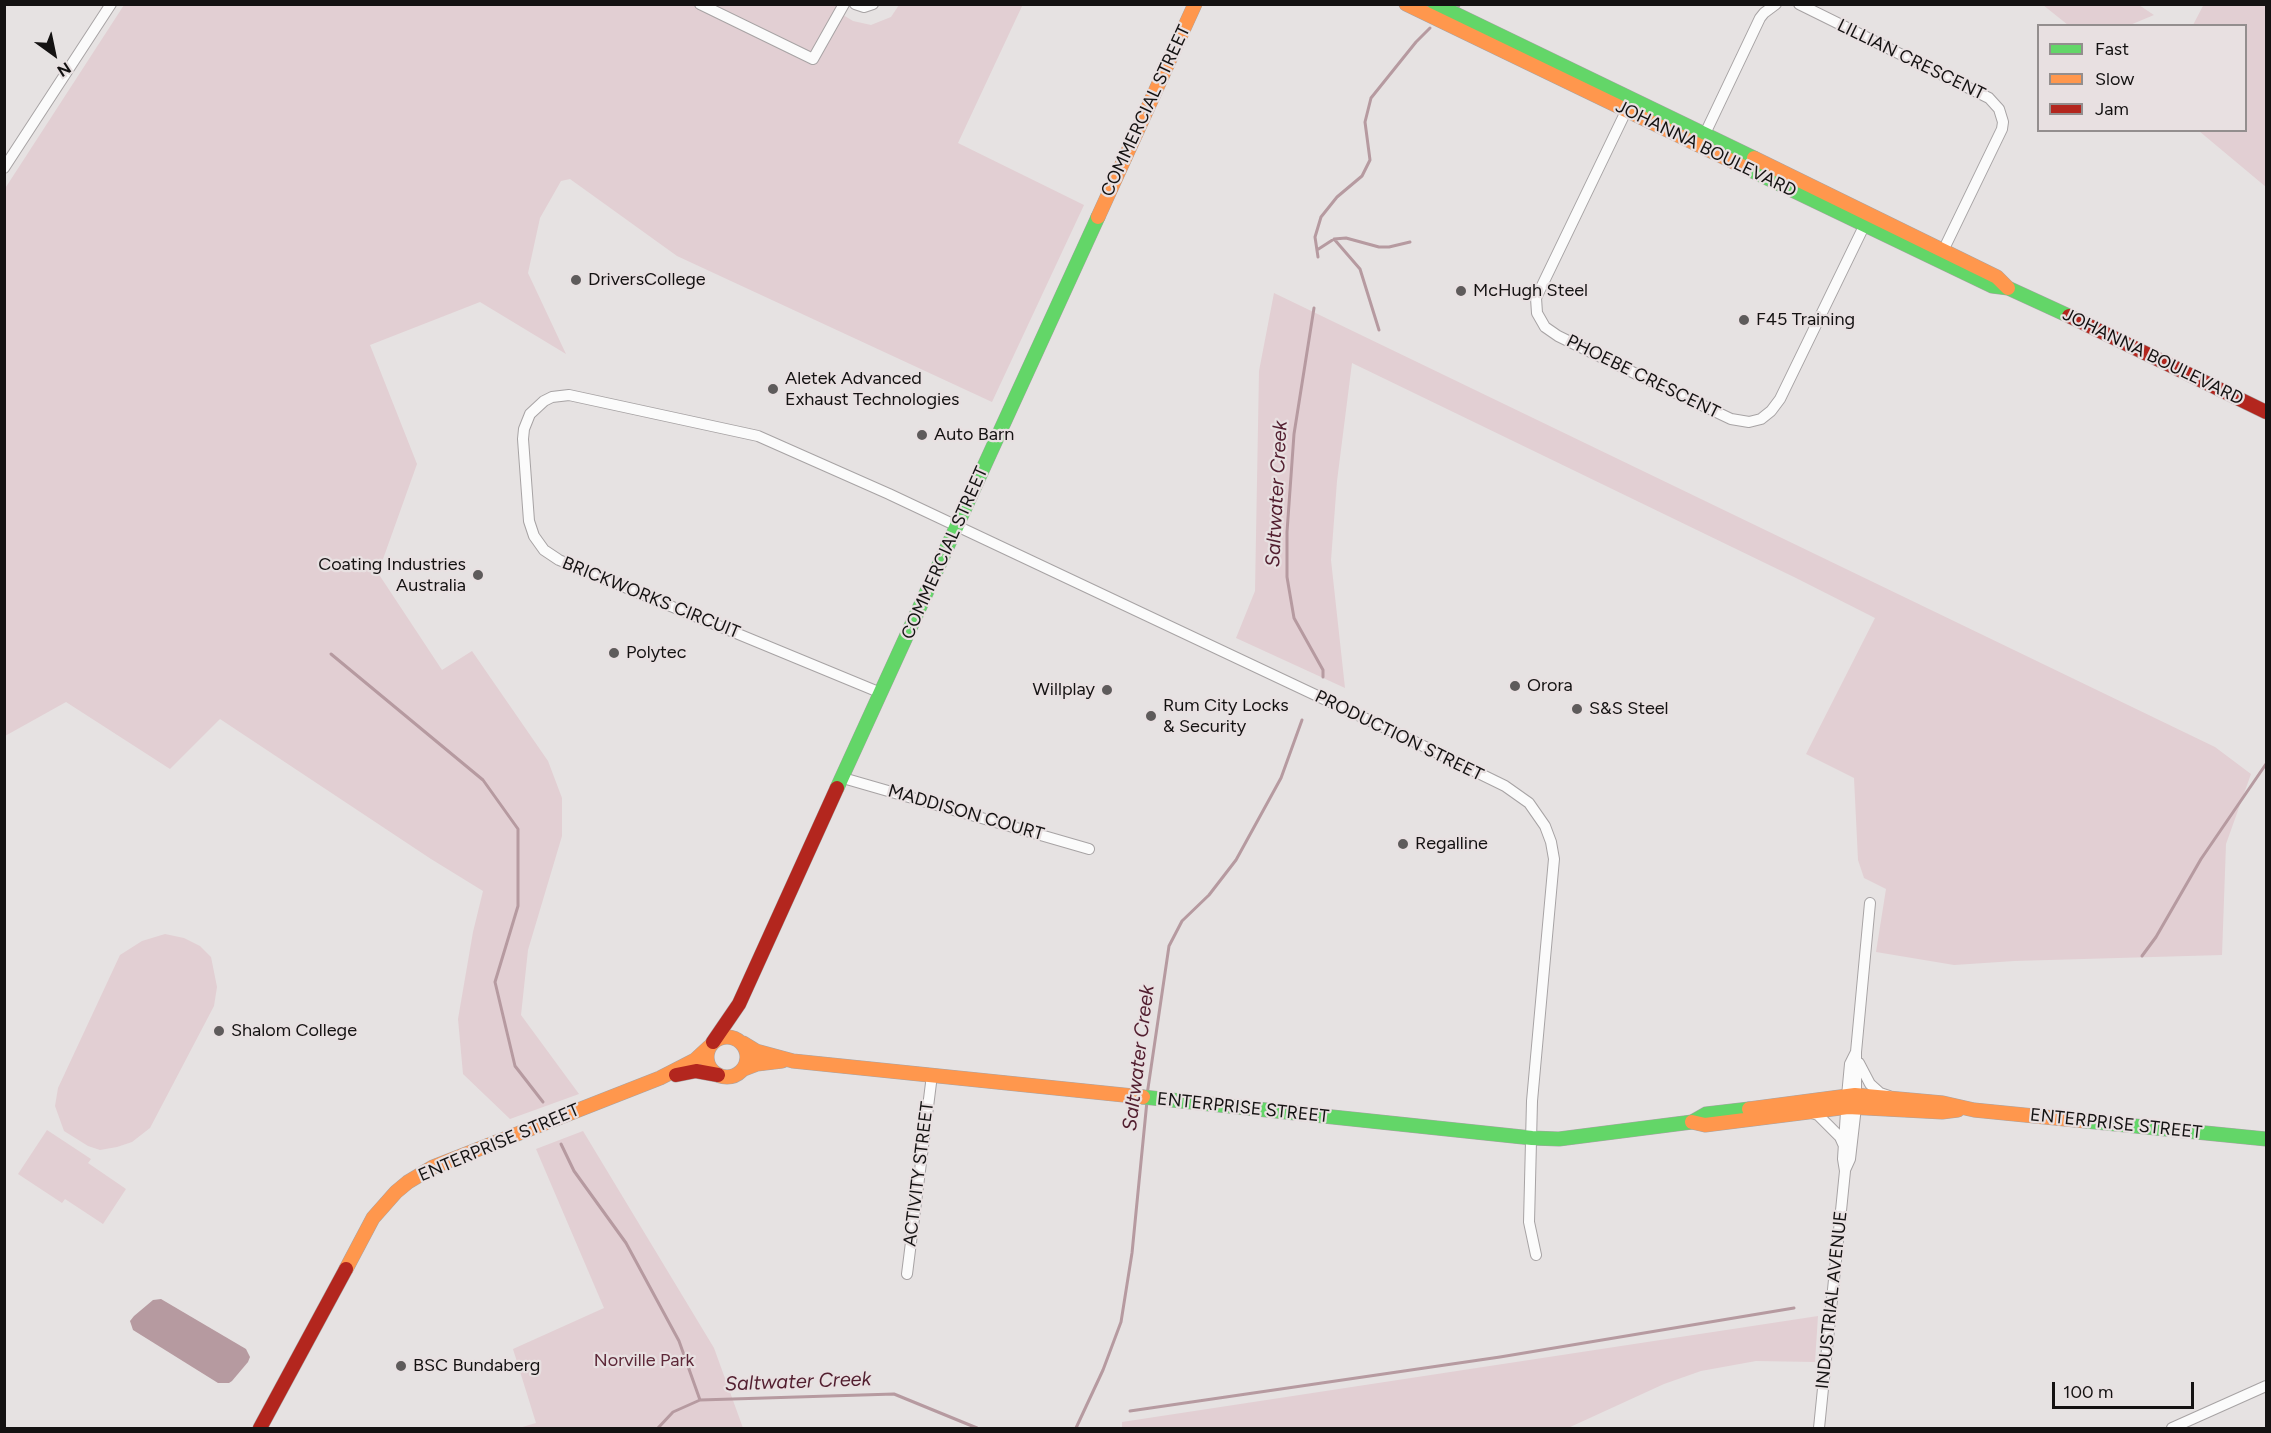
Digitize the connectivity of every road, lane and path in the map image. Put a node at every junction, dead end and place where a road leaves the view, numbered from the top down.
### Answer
1 (111, 4) edge
2 (700, 4) edge
3 (844, 4) edge
4 (855, 4) edge
5 (873, 4) edge
6 (1195, 4) edge
7 (1406, 4) edge
8 (1435, 4) edge
9 (1776, 4) edge
10 (1798, 4) edge
11 (1629, 105) junction
12 (1702, 140) junction
13 (4, 168) edge
14 (1867, 220) junction
15 (1941, 256) junction
16 (2266, 412) edge
17 (957, 526) junction
18 (882, 693) junction
19 (843, 778) junction
20 (1089, 849) dead end
21 (1870, 903) dead end
22 (739, 1004) junction
23 (742, 1042) junction
24 (711, 1045) junction
25 (1857, 1056) junction
26 (794, 1061) junction
27 (744, 1069) junction
28 (718, 1075) junction
29 (932, 1075) junction
30 (660, 1078) junction
31 (1851, 1101) junction
32 (1886, 1102) junction
33 (1809, 1112) junction
34 (1692, 1122) junction
35 (1853, 1132) junction
36 (1532, 1138) junction
37 (2266, 1139) edge
38 (1844, 1146) junction
39 (1845, 1171) junction
40 (1536, 1255) dead end
41 (907, 1274) dead end
42 (2266, 1386) edge
43 (260, 1428) edge
44 (1819, 1428) edge
45 (2172, 1428) edge

1 - 13 street
2 - 3 street
4 - 5 street
6 - 17 street, COMMERCIAL STREET
7 - 11 street, JOHANNA BOULEVARD
8 - 11 street, JOHANNA BOULEVARD
9 - 12 street
10 - 15 street, LILLIAN CRESCENT
11 - 12 street, JOHANNA BOULEVARD
11 - 14 street, PHOEBE CRESCENT
12 - 14 street, JOHANNA BOULEVARD
14 - 15 street, JOHANNA BOULEVARD
15 - 16 street, JOHANNA BOULEVARD
17 - 18 street, COMMERCIAL STREET
17 - 18 street, BRICKWORKS CIRCUIT
17 - 36 street, PRODUCTION STREET
18 - 19 street, COMMERCIAL STREET
19 - 20 street, MADDISON COURT
19 - 22 street, COMMERCIAL STREET
21 - 25 street, INDUSTRIAL AVENUE
22 - 23 street, COMMERCIAL STREET
22 - 24 street, COMMERCIAL STREET
23 - 24 street
23 - 26 street, ENTERPRISE STREET
23 - 27 street
24 - 28 street
24 - 30 street, ENTERPRISE STREET
25 - 31 street, INDUSTRIAL AVENUE
25 - 32 street
26 - 27 street, ENTERPRISE STREET
26 - 29 street, ENTERPRISE STREET
27 - 28 street
28 - 30 street, ENTERPRISE STREET
29 - 36 street, ENTERPRISE STREET
29 - 41 street, ACTIVITY STREET
30 - 43 street, ENTERPRISE STREET
31 - 32 street, ENTERPRISE STREET
31 - 33 street, ENTERPRISE STREET
31 - 34 street, ENTERPRISE STREET
31 - 35 street, INDUSTRIAL AVENUE
31 - 38 street, INDUSTRIAL AVENUE
32 - 35 street
32 - 37 street, ENTERPRISE STREET
33 - 34 street, ENTERPRISE STREET
33 - 38 street
34 - 36 street, ENTERPRISE STREET
35 - 39 street, INDUSTRIAL AVENUE
36 - 40 street, PRODUCTION STREET
38 - 39 street, INDUSTRIAL AVENUE
39 - 44 street, INDUSTRIAL AVENUE
42 - 45 street

